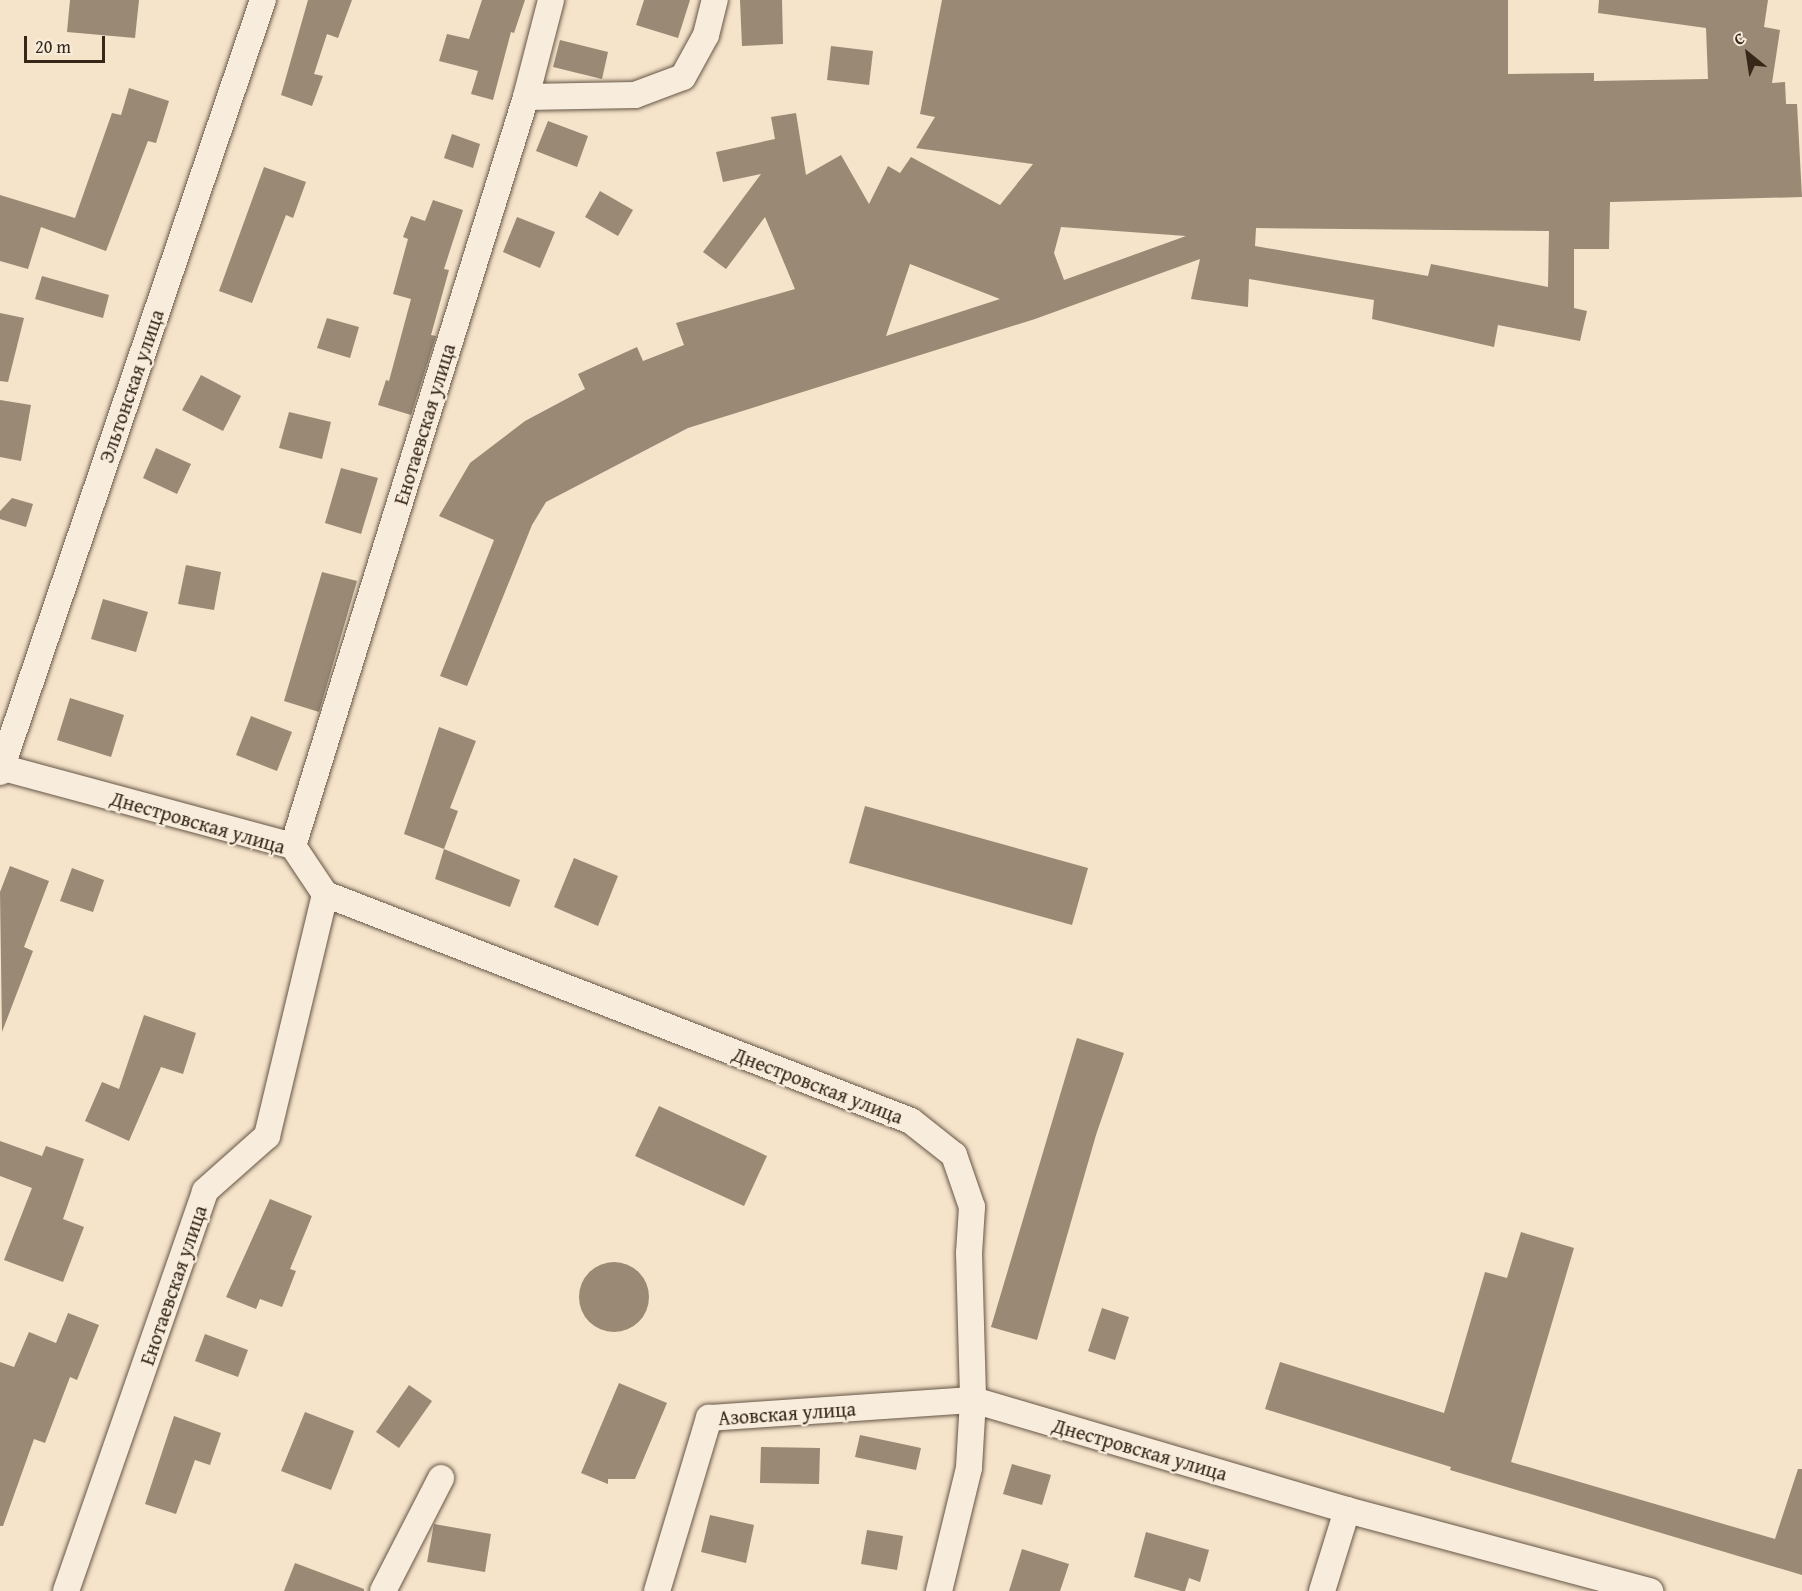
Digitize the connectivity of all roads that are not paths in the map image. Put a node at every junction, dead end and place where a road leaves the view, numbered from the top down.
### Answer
1 (263, 0) edge
2 (551, 0) edge
3 (715, 0) edge
4 (526, 97) junction
5 (0, 769) edge
6 (293, 846) junction
7 (325, 894) junction
8 (973, 1400) junction
9 (441, 1478) dead end
10 (1347, 1510) junction
11 (1620, 1586) edge
12 (66, 1591) edge
13 (383, 1591) edge
14 (657, 1591) edge
15 (939, 1591) edge
16 (1322, 1591) edge
17 (1650, 1591) edge

1 - 5 street, Эльтонская улица
2 - 4 street, Енотаевская улица
3 - 4 street
4 - 6 street, Енотаевская улица
5 - 6 street, Днестровская улица
6 - 7 street, Днестровская улица
7 - 8 street, Днестровская улица
7 - 12 street, Енотаевская улица
8 - 10 street, Днестровская улица
8 - 14 street, Азовская улица
8 - 15 street
9 - 13 street
10 - 11 street, Днестровская улица
10 - 16 street
11 - 17 street, Днестровская улица

